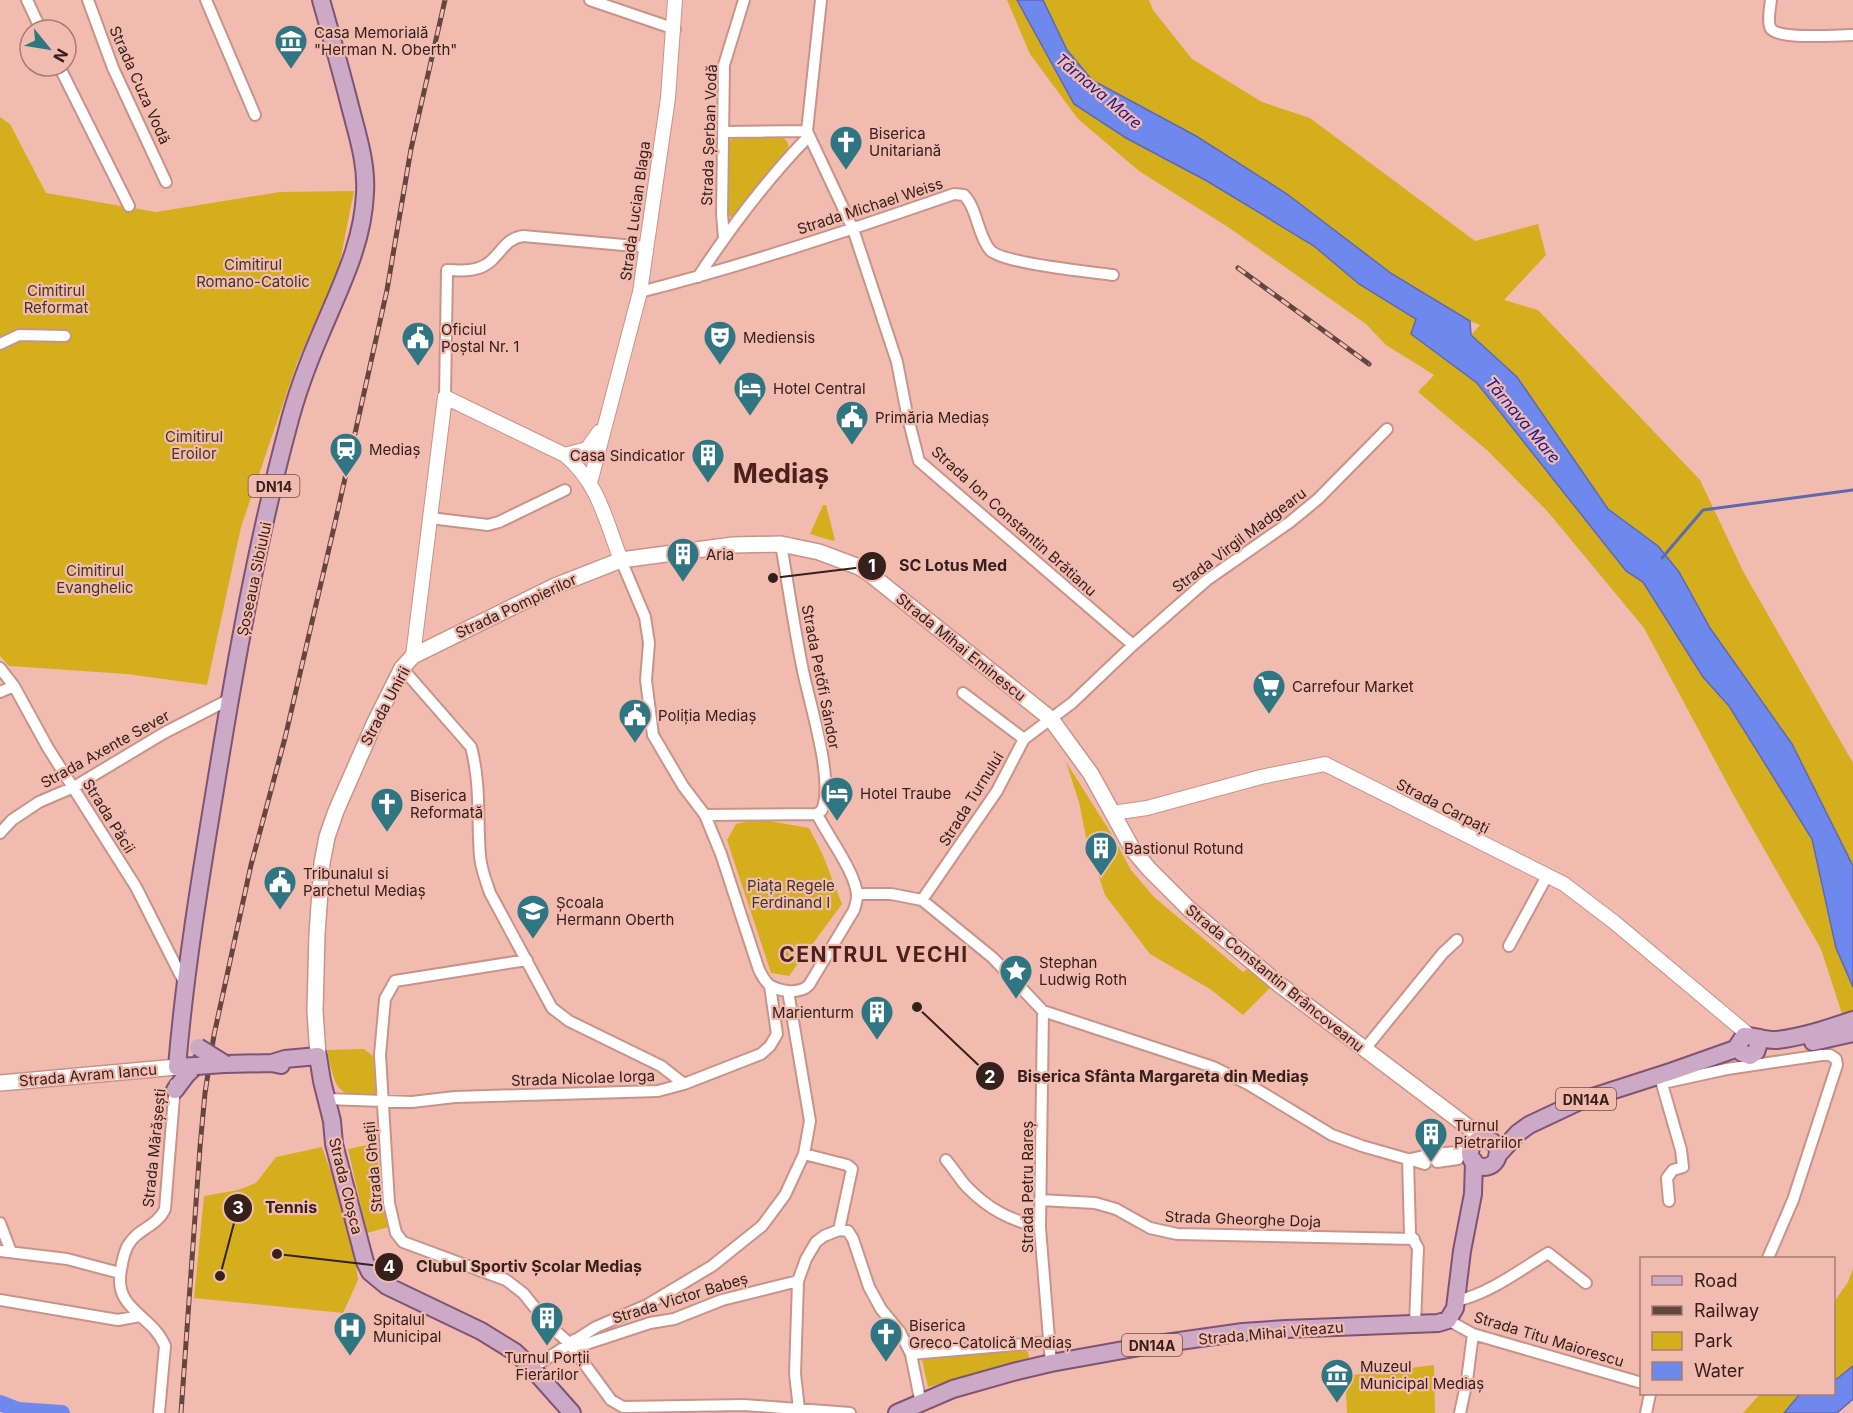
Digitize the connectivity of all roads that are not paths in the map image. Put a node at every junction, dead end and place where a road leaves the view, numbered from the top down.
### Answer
1 (27, 0) edge
2 (88, 0) edge
3 (206, 0) edge
4 (321, 0) edge
5 (590, 0) edge
6 (675, 0) edge
7 (744, 0) edge
8 (821, 0) edge
9 (1771, 0) edge
10 (35, 18) edge
11 (675, 29) junction
12 (1853, 35) edge
13 (65, 78) edge
14 (255, 115) dead end
15 (724, 132) junction
16 (808, 133) junction
17 (166, 182) dead end
18 (129, 206) dead end
19 (853, 229) junction
20 (724, 238) junction
21 (646, 247) junction
22 (1113, 275) dead end
23 (698, 277) junction
24 (640, 292) junction
25 (65, 336) dead end
26 (0, 344) edge
27 (445, 397) junction
28 (605, 422) junction
29 (1387, 429) dead end
30 (565, 455) junction
31 (590, 483) junction
32 (565, 490) dead end
33 (430, 518) junction
34 (782, 544) junction
35 (621, 560) junction
36 (1133, 645) junction
37 (413, 656) junction
38 (0, 668) edge
39 (402, 669) junction
40 (14, 686) junction
41 (0, 692) edge
42 (963, 693) dead end
43 (230, 699) junction
44 (1051, 719) junction
45 (1024, 739) junction
46 (74, 787) junction
47 (1112, 813) junction
48 (817, 814) junction
49 (705, 815) junction
50 (0, 833) edge
51 (1547, 876) junction
52 (857, 894) junction
53 (922, 900) junction
54 (1457, 940) dead end
55 (1509, 946) dead end
56 (527, 960) junction
57 (185, 984) junction
58 (770, 986) junction
59 (788, 991) junction
60 (1043, 1011) junction
61 (180, 1022) junction
62 (1847, 1028) edge
63 (1747, 1046) junction
64 (1364, 1050) junction
65 (313, 1062) junction
66 (225, 1064) junction
67 (177, 1066) junction
68 (196, 1066) junction
69 (1665, 1077) junction
70 (0, 1083) edge
71 (684, 1084) junction
72 (175, 1090) junction
73 (326, 1099) junction
74 (383, 1102) junction
75 (334, 1144) junction
76 (1481, 1152) junction
77 (804, 1154) junction
78 (1408, 1159) junction
79 (945, 1160) dead end
80 (1437, 1162) dead end
81 (1425, 1164) dead end
82 (1040, 1200) junction
83 (1669, 1201) dead end
84 (0, 1223) edge
85 (1040, 1228) junction
86 (839, 1230) junction
87 (1414, 1239) junction
88 (5, 1251) edge
89 (1768, 1257) edge
90 (120, 1273) junction
91 (798, 1281) junction
92 (1586, 1283) dead end
93 (0, 1300) edge
94 (1456, 1301) junction
95 (140, 1316) junction
96 (1448, 1320) junction
97 (1415, 1324) junction
98 (1473, 1334) junction
99 (571, 1342) junction
100 (1048, 1342) junction
101 (911, 1354) junction
102 (1051, 1363) junction
103 (532, 1368) junction
104 (1640, 1383) edge
105 (1650, 1395) edge
106 (921, 1404) junction
107 (800, 1409) junction
108 (159, 1413) edge
109 (572, 1413) edge
110 (850, 1413) edge
111 (897, 1413) edge
112 (1460, 1413) edge
113 (1646, 1413) edge

1 - 10 street
2 - 17 street, Strada Cuza Vodă
3 - 14 street
4 - 43 main road, Șoseaua Sibiului / DN14
5 - 11 street
6 - 11 street, Strada Lucian Blaga
7 - 15 street, Strada Șerban Vodă
8 - 16 street
9 - 12 street
11 - 21 street, Strada Lucian Blaga
13 - 18 street
15 - 16 street
15 - 20 street, Strada Șerban Vodă
16 - 19 street, Strada Ion Constantin Brătianu
16 - 20 street
19 - 22 street, Strada Michael Weiss
19 - 23 street, Strada Michael Weiss
19 - 36 street, Strada Ion Constantin Brătianu
20 - 23 street
21 - 24 street, Strada Lucian Blaga
21 - 27 street
23 - 24 street, Strada Michael Weiss
24 - 28 street, Strada Lucian Blaga
25 - 26 street
27 - 30 street
27 - 33 street, Strada Unirii
28 - 30 street, Strada Lucian Blaga
28 - 31 street, Strada Lucian Blaga
29 - 36 street, Strada Virgil Madgearu
30 - 31 street
31 - 35 street
32 - 33 street
33 - 37 street, Strada Unirii
34 - 35 main road, Strada Mihai Eminescu
34 - 44 main road, Strada Mihai Eminescu
34 - 48 street, Strada Petőfi Sándor
35 - 37 main road, Strada Pompierilor
35 - 49 street
36 - 44 street, Strada Virgil Madgearu
37 - 39 main road, Strada Unirii
38 - 40 street, Strada Păcii
39 - 56 street
39 - 65 main road, Strada Unirii
40 - 41 street
40 - 46 street, Strada Păcii
42 - 45 street
43 - 46 street, Strada Axente Sever
43 - 57 main road, Șoseaua Sibiului / DN14
44 - 45 street, Strada Turnului
44 - 47 main road, Strada Mihai Eminescu
45 - 53 street, Strada Turnului
46 - 50 street, Strada Axente Sever
46 - 57 street, Strada Păcii
47 - 51 street, Strada Carpați
47 - 64 main road, Strada Constantin Brâncoveanu
48 - 49 street
48 - 52 street
49 - 58 street
51 - 55 street
51 - 63 street, Strada Carpați
52 - 53 street
52 - 59 street
53 - 60 street
54 - 64 street
56 - 71 street
56 - 74 street
57 - 61 main road, Șoseaua Sibiului / DN14
58 - 59 street
58 - 71 street, Strada Nicolae Iorga
59 - 77 street
60 - 78 street
60 - 82 street, Strada Petru Rareș
61 - 66 main road, bridge
61 - 67 main road, Șoseaua Sibiului / DN14
62 - 63 main road, DN14A
63 - 69 main road, DN14A
64 - 76 main road, Strada Constantin Brâncoveanu
65 - 66 main road
65 - 73 main road, Strada Cloșca
65 - 75 main road
66 - 68 main road, bridge
67 - 68 main road
67 - 70 main road, Strada Avram Iancu
67 - 72 street, Strada Mărășești
68 - 72 main road
69 - 76 main road, DN14A
69 - 83 street
69 - 89 street
71 - 74 street, Strada Nicolae Iorga
72 - 90 street, Strada Mărășești
73 - 74 street, Strada Nicolae Iorga
73 - 75 main road, Strada Cloșca
74 - 99 street, Strada Gheții
75 - 103 main road, Strada Cloșca
76 - 78 street
76 - 80 street
76 - 94 main road, DN14A
77 - 86 street
77 - 99 street
78 - 81 street
78 - 87 street
79 - 85 street
82 - 85 street, Strada Petru Rareș
82 - 87 street, Strada Gheorghe Doja
84 - 88 street
85 - 100 street, Strada Petru Rareș
86 - 91 street
86 - 101 street
87 - 97 street
88 - 90 street
90 - 95 street
91 - 99 street, Strada Victor Babeș
91 - 107 street
92 - 94 street
93 - 95 street
94 - 96 main road, DN14A
95 - 108 street
96 - 97 main road, Strada Mihai Viteazu / DN14A
96 - 98 street, Strada Titu Maiorescu
97 - 102 main road, Strada Mihai Viteazu / DN14A
98 - 104 street, Strada Titu Maiorescu
98 - 112 street
99 - 103 street
99 - 107 street
100 - 101 street
100 - 102 street, Strada Petru Rareș
101 - 106 street
102 - 106 main road, Strada Mihai Viteazu / DN14A
103 - 109 main road, Strada Cloșca
105 - 113 street
106 - 111 main road, Strada Mihai Viteazu / DN14A
107 - 110 street

